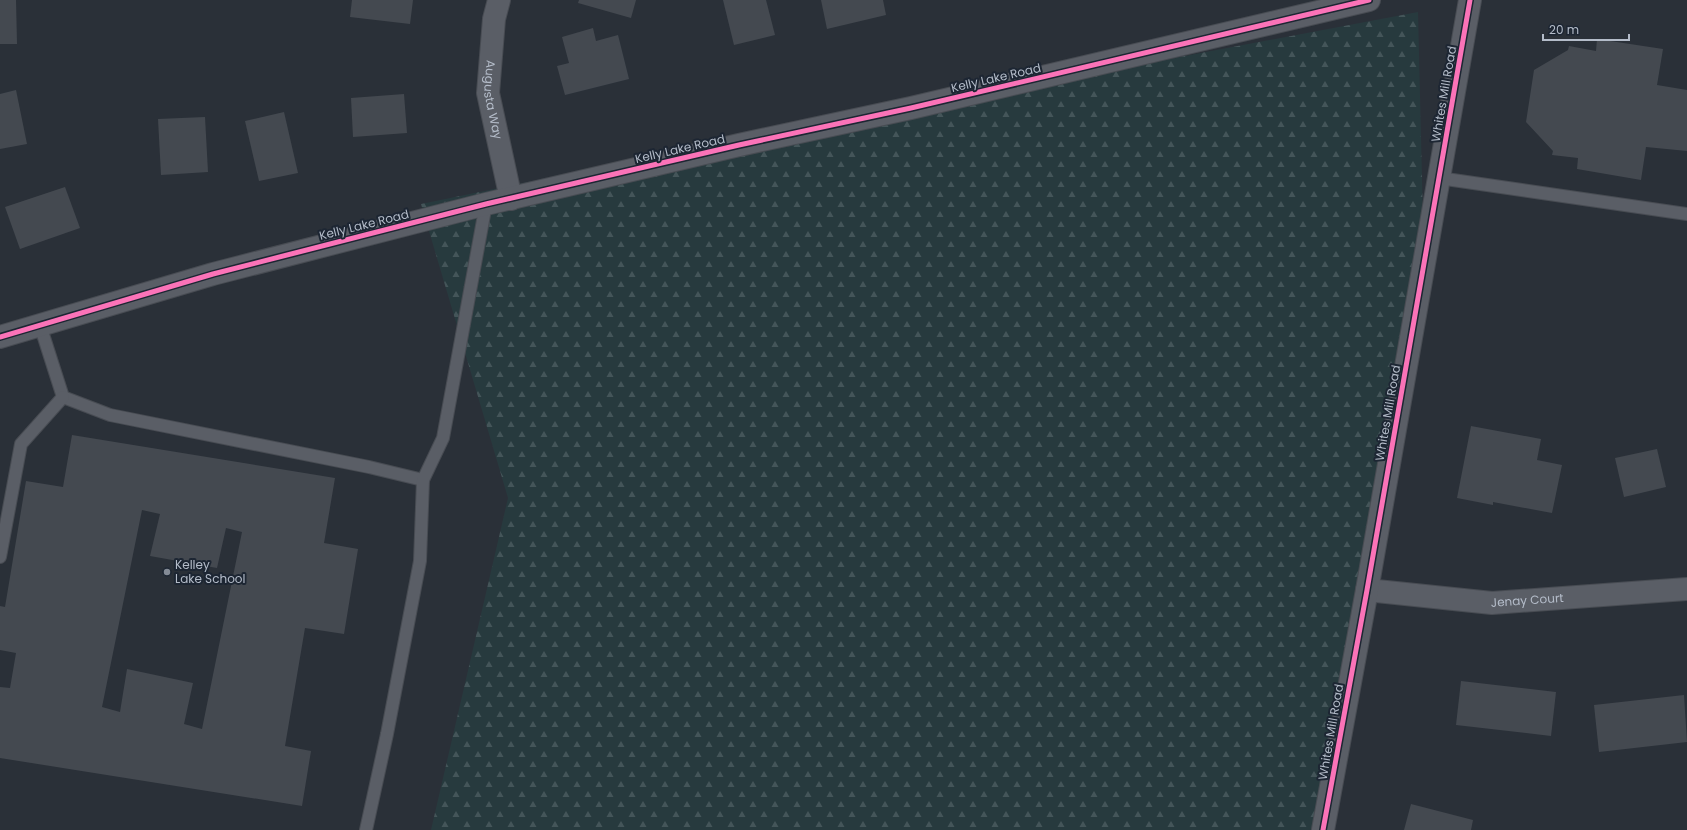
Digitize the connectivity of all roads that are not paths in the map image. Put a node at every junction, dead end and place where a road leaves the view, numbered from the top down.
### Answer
1 (499, 0) edge
2 (1369, 0) edge
3 (1470, 0) edge
4 (1439, 178) junction
5 (511, 198) junction
6 (486, 204) junction
7 (1687, 214) edge
8 (40, 325) junction
9 (0, 337) edge
10 (63, 397) junction
11 (423, 480) junction
12 (0, 557) edge
13 (1687, 589) edge
14 (1367, 590) junction
15 (366, 830) edge
16 (1323, 830) edge

1 - 5 street, Augusta Way
2 - 5 street, Kelly Lake Road
3 - 4 street, Whites Mill Road
4 - 7 lane
4 - 14 street, Whites Mill Road
5 - 6 street, Kelly Lake Road
6 - 8 street, Kelly Lake Road
6 - 11 lane
8 - 9 street, Kelly Lake Road
8 - 10 lane
10 - 11 lane
10 - 12 lane
11 - 15 lane
13 - 14 street, Jenay Court
14 - 16 street, Whites Mill Road

